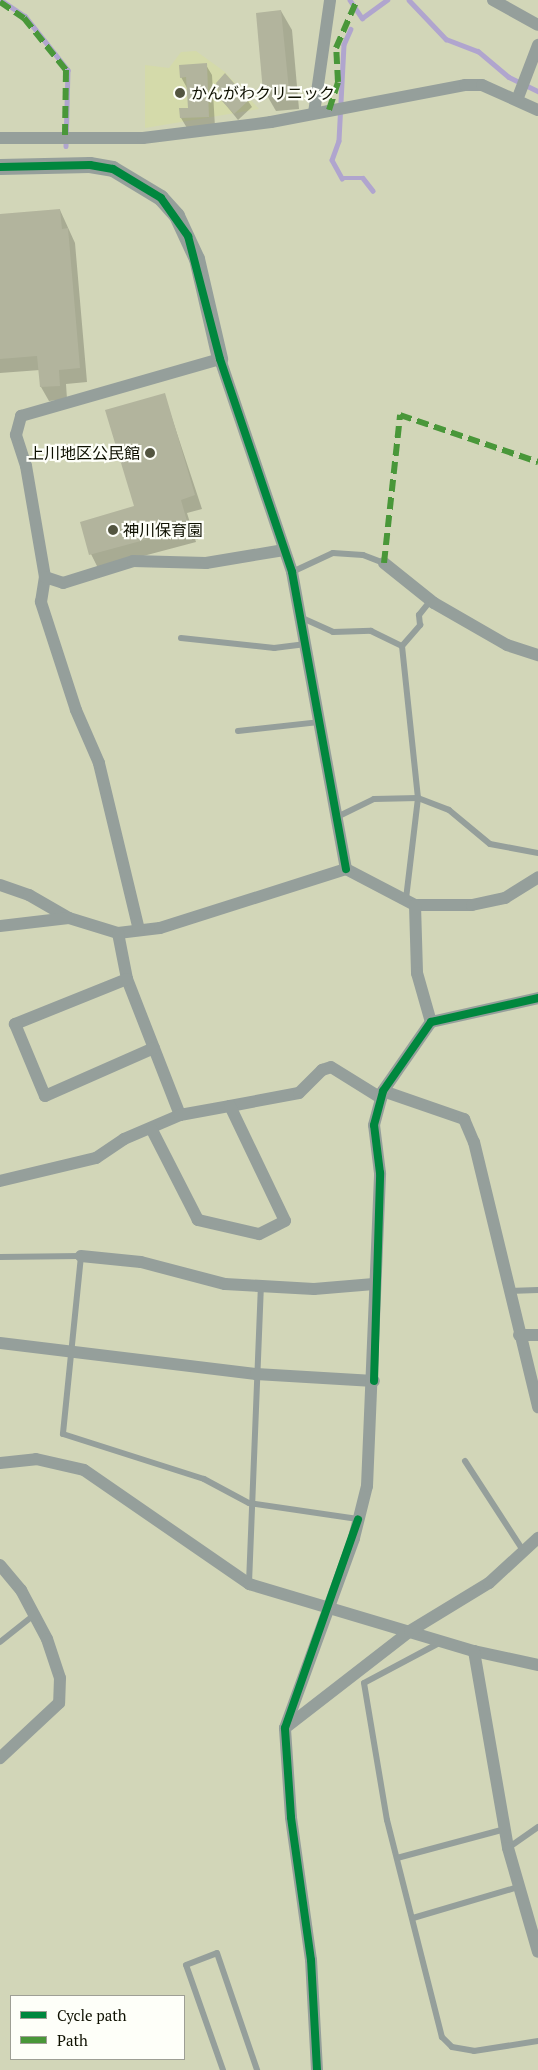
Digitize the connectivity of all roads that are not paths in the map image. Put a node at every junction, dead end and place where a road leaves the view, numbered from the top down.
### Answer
1 (330, 0) edge
2 (493, 0) edge
3 (538, 25) edge
4 (538, 45) edge
5 (517, 100) junction
6 (538, 110) edge
7 (314, 113) junction
8 (0, 138) edge
9 (0, 167) edge
10 (220, 359) junction
11 (284, 550) junction
12 (384, 563) joint
13 (292, 572) junction
14 (45, 577) junction
15 (431, 600) junction
16 (299, 617) junction
17 (181, 638) dead end
18 (306, 644) junction
19 (402, 646) junction
20 (538, 655) edge
21 (319, 722) junction
22 (238, 731) dead end
23 (418, 798) junction
24 (334, 818) junction
25 (538, 853) edge
26 (346, 869) junction
27 (538, 877) edge
28 (0, 885) edge
29 (411, 902) junction
30 (69, 918) junction
31 (0, 926) edge
32 (139, 930) junction
33 (118, 933) junction
34 (127, 980) junction
35 (538, 998) edge
36 (431, 1022) junction
37 (154, 1048) junction
38 (382, 1094) junction
39 (230, 1106) junction
40 (180, 1115) junction
41 (152, 1130) junction
42 (0, 1181) edge
43 (81, 1256) junction
44 (0, 1257) edge
45 (374, 1284) junction
46 (262, 1287) junction
47 (538, 1290) edge
48 (507, 1292) junction
49 (519, 1335) junction
50 (538, 1335) edge
51 (0, 1343) edge
52 (70, 1350) junction
53 (256, 1374) junction
54 (374, 1381) junction
55 (538, 1407) edge
56 (465, 1461) dead end
57 (0, 1462) edge
58 (249, 1504) junction
59 (358, 1518) junction
60 (538, 1538) edge
61 (524, 1553) junction
62 (0, 1565) edge
63 (248, 1584) junction
64 (328, 1605) junction
65 (34, 1615) junction
66 (410, 1631) junction
67 (0, 1642) edge
68 (441, 1642) junction
69 (474, 1651) junction
70 (538, 1665) edge
71 (285, 1728) junction
72 (0, 1758) edge
73 (538, 1827) edge
74 (505, 1829) junction
75 (508, 1848) junction
76 (397, 1858) junction
77 (518, 1887) junction
78 (413, 1918) junction
79 (538, 1952) edge
80 (538, 2041) edge
81 (224, 2070) edge
82 (257, 2070) edge
83 (317, 2070) edge

1 - 7 street
2 - 3 street
4 - 5 street
5 - 6 street
5 - 7 street
7 - 8 street
9 - 10 street
10 - 11 street
10 - 14 street
11 - 13 street
11 - 14 street
12 - 13 lane
12 - 15 street
13 - 16 street
14 - 32 street
15 - 19 lane
15 - 20 street
16 - 18 street
16 - 19 lane
17 - 18 lane
18 - 21 street
19 - 23 lane
21 - 22 lane
21 - 24 street
23 - 24 lane
23 - 25 lane
23 - 29 lane
24 - 26 street
26 - 29 street
26 - 32 street
27 - 29 street
28 - 30 street
29 - 36 street
30 - 31 street
30 - 33 street
32 - 33 street
33 - 34 street
34 - 37 street
34 - 37 street
35 - 36 street
36 - 38 street
37 - 40 street
38 - 39 street
38 - 45 street
38 - 48 street
39 - 40 street
39 - 41 street
40 - 41 street
41 - 42 street
43 - 44 lane
43 - 46 street
43 - 52 lane
45 - 46 street
45 - 54 street
46 - 53 lane
47 - 48 lane
48 - 49 street
49 - 50 street
49 - 55 street
51 - 52 street
52 - 53 street
52 - 58 lane
53 - 54 street
53 - 58 lane
54 - 59 street
56 - 61 lane
57 - 63 street
58 - 59 lane
58 - 63 lane
59 - 64 street
60 - 61 street
61 - 66 street
62 - 65 street
63 - 64 street
64 - 66 street
64 - 71 street
65 - 67 lane
65 - 72 street
66 - 68 street
66 - 71 street
68 - 69 street
68 - 76 lane
69 - 70 street
69 - 74 street
71 - 83 street
73 - 75 lane
74 - 75 street
74 - 76 lane
75 - 77 street
76 - 78 lane
77 - 78 lane
77 - 79 street
78 - 80 lane
81 - 82 lane

